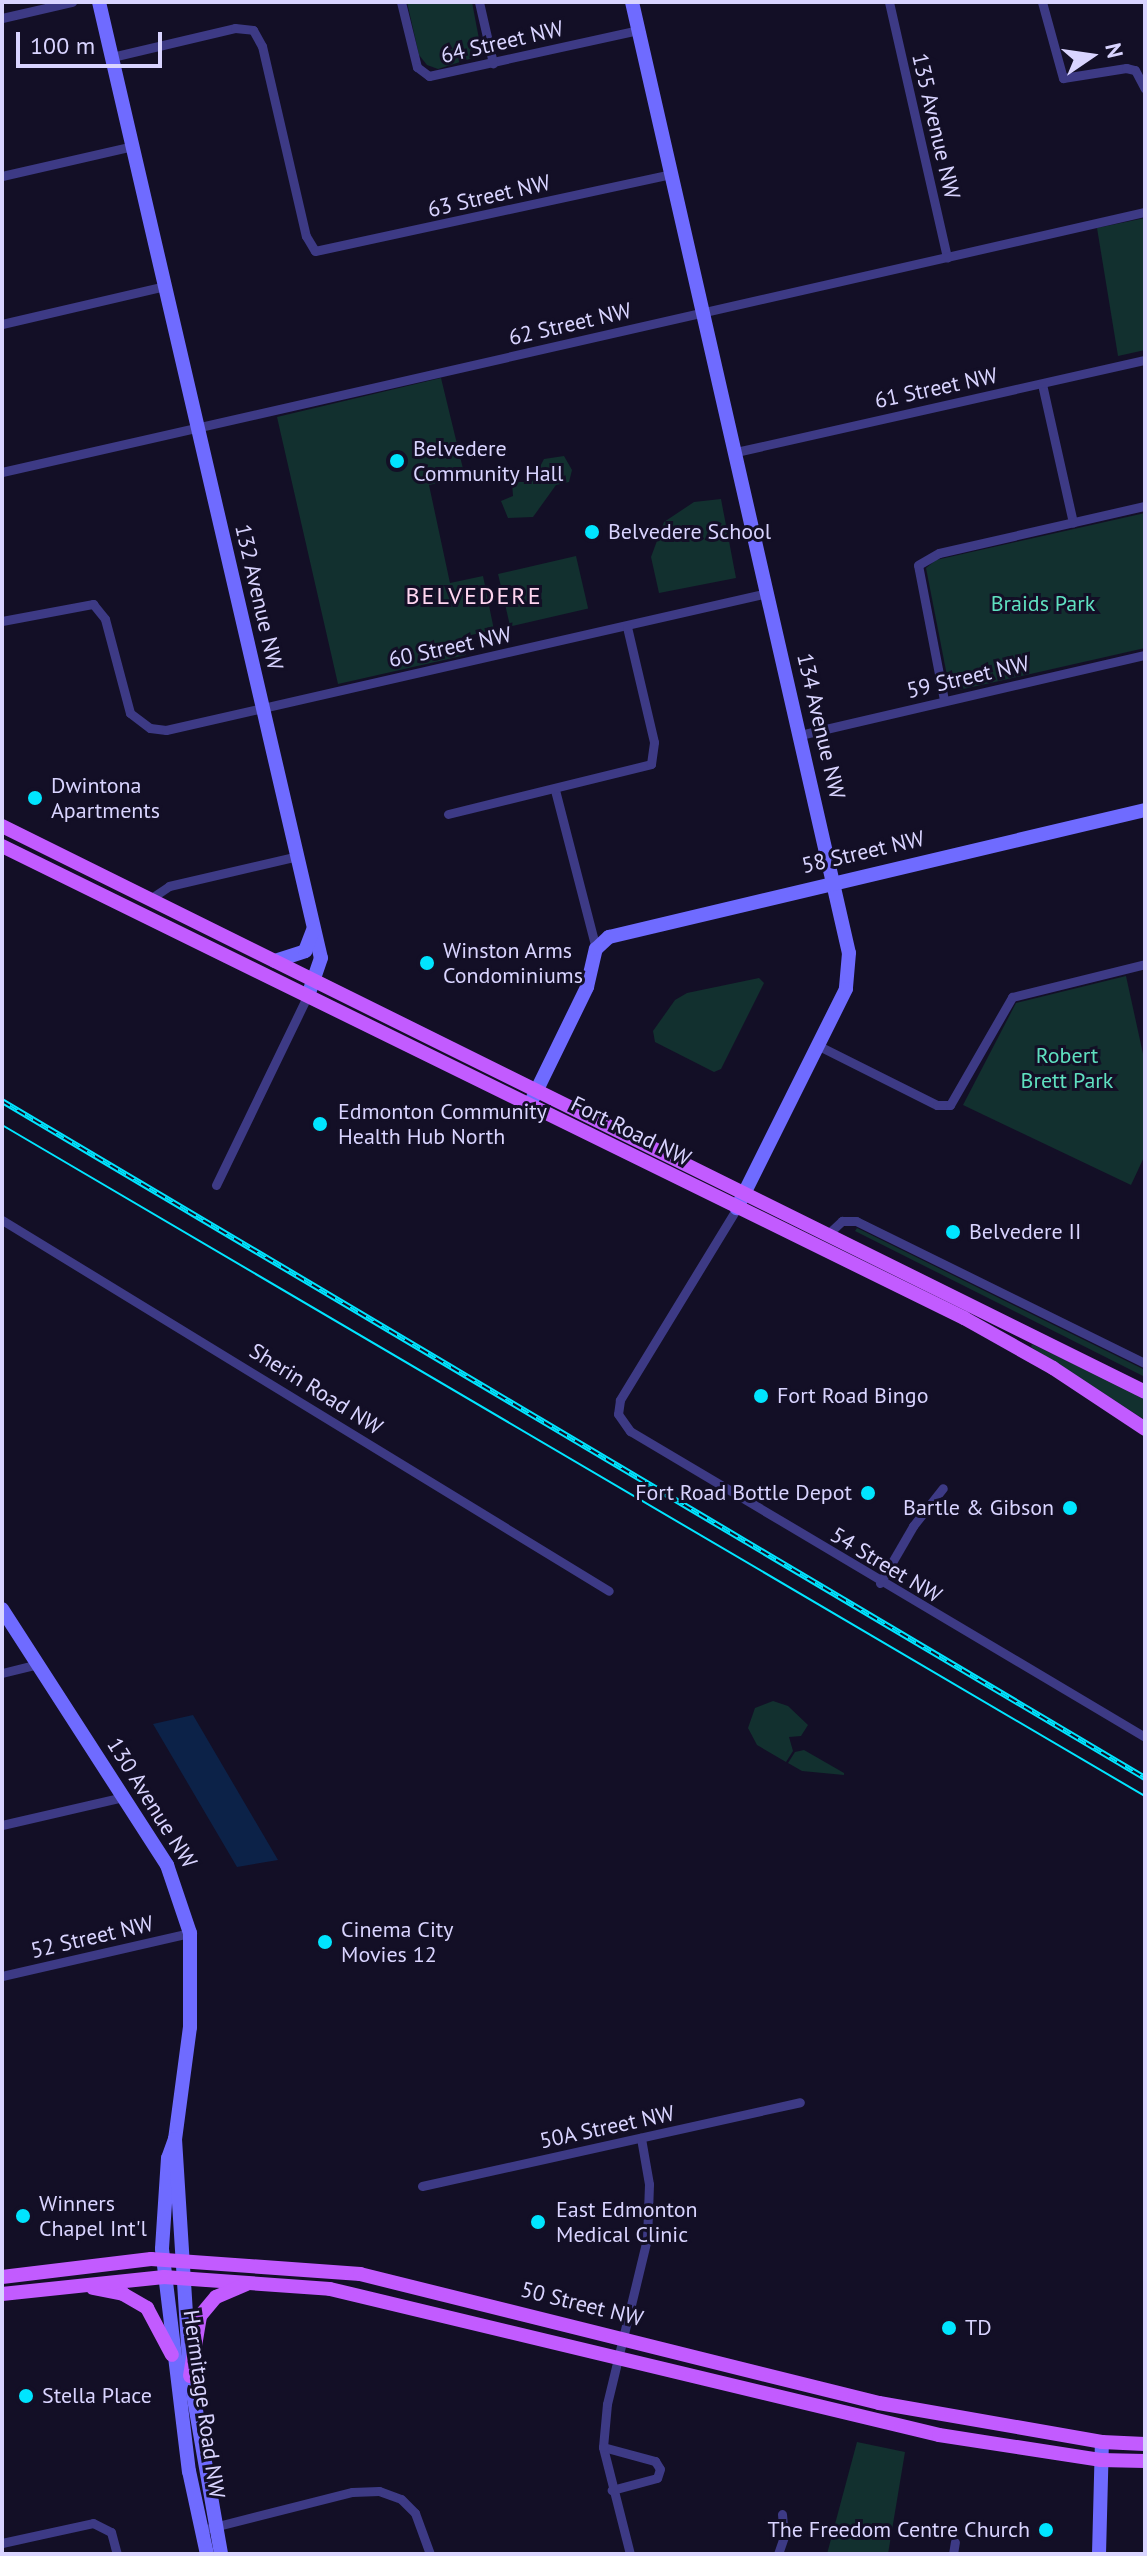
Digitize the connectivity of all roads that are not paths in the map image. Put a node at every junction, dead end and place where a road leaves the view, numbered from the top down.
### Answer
1 (72, 2) edge
2 (99, 2) edge
3 (401, 2) edge
4 (479, 2) edge
5 (632, 2) edge
6 (889, 2) edge
7 (1042, 2) edge
8 (2, 18) edge
9 (638, 30) junction
10 (112, 57) junction
11 (493, 63) junction
12 (1145, 89) edge
13 (133, 146) junction
14 (671, 174) junction
15 (2, 176) edge
16 (1145, 212) edge
17 (947, 257) junction
18 (165, 286) junction
19 (703, 313) junction
20 (2, 324) edge
21 (1145, 360) edge
22 (1042, 384) junction
23 (197, 427) junction
24 (736, 452) junction
25 (2, 472) edge
26 (1145, 506) edge
27 (1073, 523) junction
28 (767, 593) junction
29 (2, 621) edge
30 (627, 627) junction
31 (1145, 655) edge
32 (944, 700) junction
33 (262, 708) junction
34 (800, 735) junction
35 (555, 790) junction
36 (1145, 810) edge
37 (448, 814) dead end
38 (2, 826) edge
39 (2, 846) edge
40 (298, 856) junction
41 (834, 881) junction
42 (150, 899) junction
43 (314, 926) junction
44 (596, 949) junction
45 (275, 961) junction
46 (1145, 964) edge
47 (315, 981) junction
48 (307, 997) junction
49 (819, 1046) junction
50 (537, 1089) junction
51 (529, 1106) junction
52 (216, 1185) dead end
53 (745, 1191) junction
54 (737, 1208) junction
55 (2, 1220) edge
56 (829, 1233) junction
57 (1024, 1329) junction
58 (1015, 1346) junction
59 (1145, 1363) edge
60 (1145, 1392) edge
61 (618, 1414) joint
62 (1145, 1429) edge
63 (943, 1488) dead end
64 (880, 1583) junction
65 (609, 1591) dead end
66 (2, 1609) edge
67 (38, 1664) junction
68 (2, 1673) edge
69 (1145, 1737) edge
70 (123, 1797) junction
71 (2, 1825) edge
72 (190, 1933) junction
73 (2, 1976) edge
74 (800, 2102) dead end
75 (641, 2138) junction
76 (175, 2139) junction
77 (422, 2186) dead end
78 (173, 2260) junction
79 (2, 2277) edge
80 (164, 2277) junction
81 (182, 2278) junction
82 (255, 2281) junction
83 (69, 2284) junction
84 (2, 2294) edge
85 (624, 2338) junction
86 (172, 2355) junction
87 (619, 2356) junction
88 (190, 2376) junction
89 (1102, 2442) junction
90 (1145, 2444) edge
91 (603, 2447) junction
92 (1100, 2460) junction
93 (1145, 2461) edge
94 (612, 2490) junction
95 (782, 2514) dead end
96 (208, 2528) junction
97 (955, 2542) dead end
98 (2, 2543) edge
99 (117, 2554) edge
100 (207, 2554) edge
101 (221, 2554) edge
102 (430, 2554) edge
103 (630, 2554) edge
104 (778, 2554) edge
105 (953, 2554) edge
106 (1099, 2554) edge

1 - 8 street
2 - 10 street, 132 Avenue NW
3 - 11 street, 64 Street NW
4 - 11 street
5 - 9 street, 134 Avenue NW
6 - 17 street, 135 Avenue NW
7 - 12 street
9 - 11 street, 64 Street NW
9 - 14 street, 134 Avenue NW
10 - 13 street, 132 Avenue NW
10 - 14 street, 63 Street NW
13 - 15 street
13 - 18 street, 132 Avenue NW
14 - 19 street, 134 Avenue NW
16 - 17 street, 62 Street NW
17 - 19 street, 62 Street NW
18 - 20 street
18 - 23 street, 132 Avenue NW
19 - 23 street, 62 Street NW
19 - 24 street, 134 Avenue NW
21 - 22 street, 61 Street NW
22 - 24 street, 61 Street NW
22 - 27 street
23 - 25 street, 62 Street NW
23 - 33 street, 132 Avenue NW
24 - 28 street, 134 Avenue NW
26 - 27 street
27 - 32 street
28 - 30 street, 60 Street NW
28 - 34 street, 134 Avenue NW
29 - 33 street, 60 Street NW
30 - 33 street, 60 Street NW
30 - 35 street
31 - 32 street, 59 Street NW
32 - 34 street, 59 Street NW
33 - 40 street, 132 Avenue NW
34 - 41 street, 134 Avenue NW
35 - 37 street
35 - 44 street
36 - 41 street, 58 Street NW
38 - 42 main road, Fort Road NW
39 - 48 main road, Fort Road NW
40 - 42 street
40 - 43 street, 132 Avenue NW
41 - 44 street, 58 Street NW
41 - 49 street, 134 Avenue NW
42 - 45 main road, Fort Road NW
43 - 45 street
43 - 47 street, 132 Avenue NW
44 - 50 street
45 - 47 main road, Fort Road NW
46 - 49 street
47 - 48 street, 132 Avenue NW
47 - 50 main road, Fort Road NW
48 - 51 main road, Fort Road NW
48 - 52 street, 132 Avenue NW
49 - 53 street, 134 Avenue NW
50 - 51 street
50 - 53 main road, Fort Road NW
51 - 54 main road, Fort Road NW
53 - 54 street, 134 Avenue NW
53 - 56 main road, Fort Road NW
54 - 58 main road, Fort Road NW
54 - 61 street, 134 Avenue NW
55 - 65 street, Sherin Road NW
56 - 57 main road, Fort Road NW
56 - 59 street
57 - 58 main road
57 - 60 main road, Fort Road NW
58 - 62 main road, Fort Road NW
61 - 64 street, 54 Street NW
63 - 64 street
64 - 69 street, 54 Street NW
66 - 67 street, 130 Avenue NW
67 - 68 street
67 - 70 street, 130 Avenue NW
70 - 71 street
70 - 72 street, 130 Avenue NW
72 - 73 street, 52 Street NW
72 - 76 street, 130 Avenue NW
74 - 75 street, 50A Street NW
75 - 77 street, 50A Street NW
75 - 85 street
76 - 78 street, 130 Avenue NW
76 - 78 street, 130 Avenue NW
78 - 79 main road, 50 Street NW
78 - 80 street, Hermitage Road NW
78 - 81 street, Hermitage Road NW
78 - 85 main road, 50 Street NW
80 - 81 main road, 50 Street NW
80 - 83 main road, 50 Street NW
80 - 86 street, Hermitage Road NW
81 - 82 main road, 50 Street NW
81 - 88 street, Hermitage Road NW
82 - 87 main road, 50 Street NW
82 - 88 main road
83 - 84 main road, 50 Street NW
83 - 86 main road
85 - 87 street
85 - 89 main road, 50 Street NW
86 - 96 street, Hermitage Road NW
87 - 91 street
87 - 92 main road, 50 Street NW
88 - 96 street, Hermitage Road NW
89 - 90 main road, 50 Street NW
89 - 92 street
91 - 94 street
91 - 94 street
92 - 93 main road, 50 Street NW
92 - 106 street
94 - 103 street
95 - 104 street
96 - 100 street, Hermitage Road NW
96 - 101 street, Hermitage Road NW
96 - 102 street
97 - 105 street
98 - 99 street

